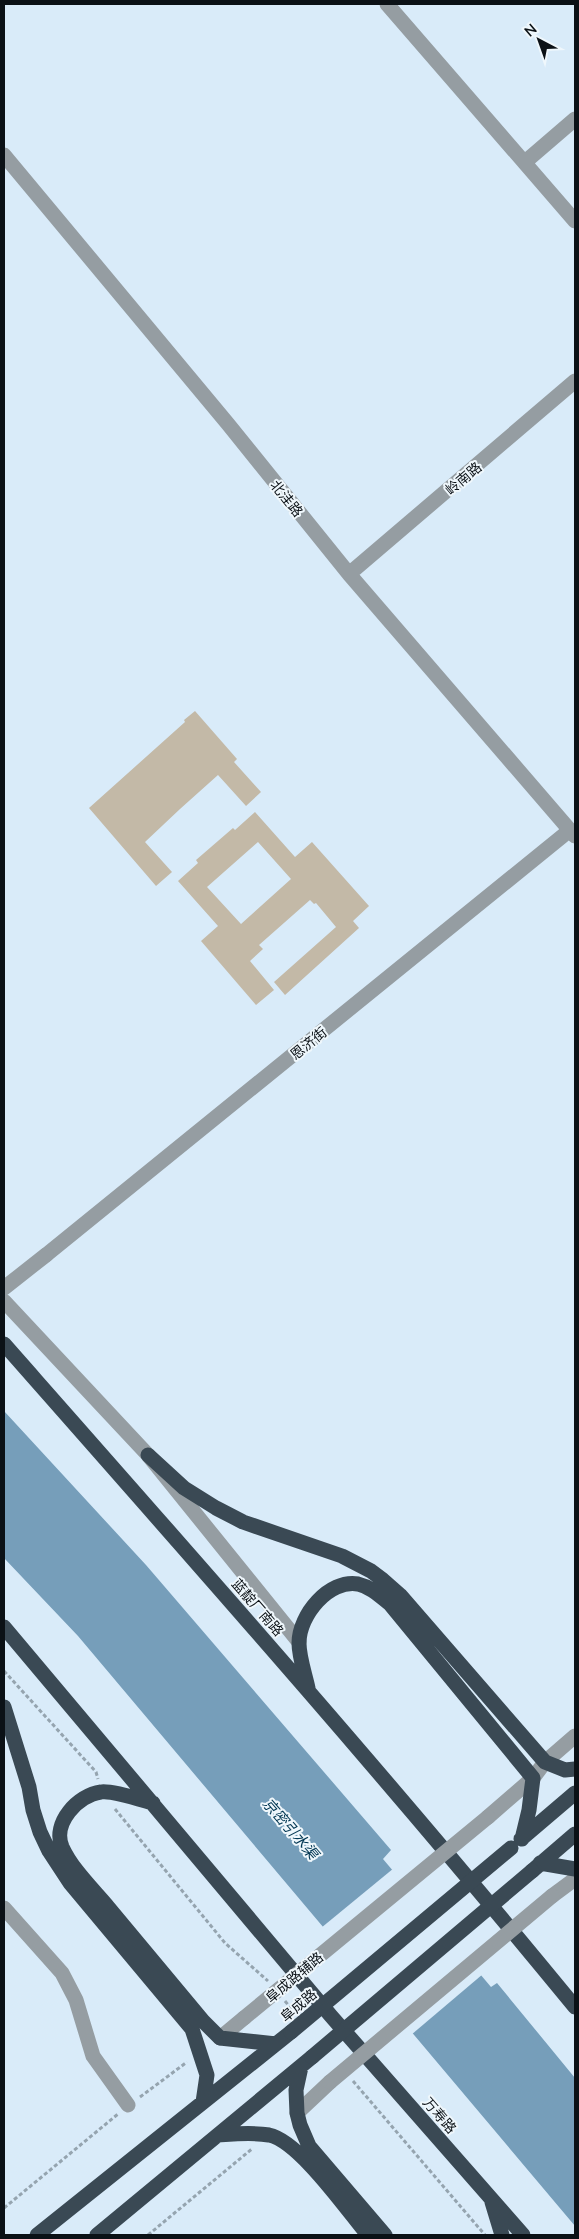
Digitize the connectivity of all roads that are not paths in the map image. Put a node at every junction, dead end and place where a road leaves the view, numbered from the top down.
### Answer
1 (388, 4) edge
2 (575, 119) edge
3 (4, 155) edge
4 (525, 162) junction
5 (575, 220) edge
6 (575, 381) edge
7 (349, 574) junction
8 (573, 833) edge
9 (4, 1288) edge
10 (4, 1301) edge
11 (4, 1344) edge
12 (148, 1455) junction
13 (4, 1627) edge
14 (299, 1642) junction
15 (308, 1689) junction
16 (4, 1707) edge
17 (575, 1736) edge
18 (546, 1762) junction
19 (575, 1769) edge
20 (533, 1778) junction
21 (575, 1793) edge
22 (153, 1803) junction
23 (575, 1834) edge
24 (516, 1844) junction
25 (536, 1867) junction
26 (575, 1869) edge
27 (575, 1879) edge
28 (4, 1908) edge
29 (575, 2008) edge
30 (220, 2038) junction
31 (276, 2044) junction
32 (306, 2062) junction
33 (203, 2102) junction
34 (128, 2105) road end
35 (297, 2113) junction
36 (218, 2135) junction
37 (491, 2198) junction
38 (37, 2235) edge
39 (97, 2235) edge
40 (368, 2235) edge
41 (385, 2235) edge
42 (502, 2235) edge
43 (523, 2235) edge

1 - 4 street
2 - 4 street
3 - 7 street, 北洼路
4 - 5 street
6 - 7 street, 岭南路
7 - 8 street, 北洼路
8 - 9 street, 恩济街, bridge
10 - 12 street
11 - 15 highway, 蓝靛厂南路
12 - 14 street
12 - 18 highway
13 - 22 highway
14 - 15 highway
14 - 20 highway
15 - 29 highway, 蓝靛厂南路
16 - 33 highway
17 - 18 street, 阜成路辅路
18 - 19 highway
18 - 20 street, 阜成路辅路
20 - 24 highway
20 - 30 street, 阜成路辅路, bridge
21 - 24 highway, 阜成路
22 - 30 highway
22 - 37 highway, 万寿路
23 - 25 highway
24 - 31 highway, 阜成路, bridge
25 - 26 highway
25 - 32 highway, bridge
27 - 35 street, bridge
28 - 34 street
30 - 31 highway
31 - 33 highway, 阜成路
32 - 35 highway
32 - 36 highway
33 - 38 highway, 阜成路
35 - 41 highway
36 - 39 highway
36 - 40 highway
37 - 42 highway
37 - 43 highway, 万寿路

